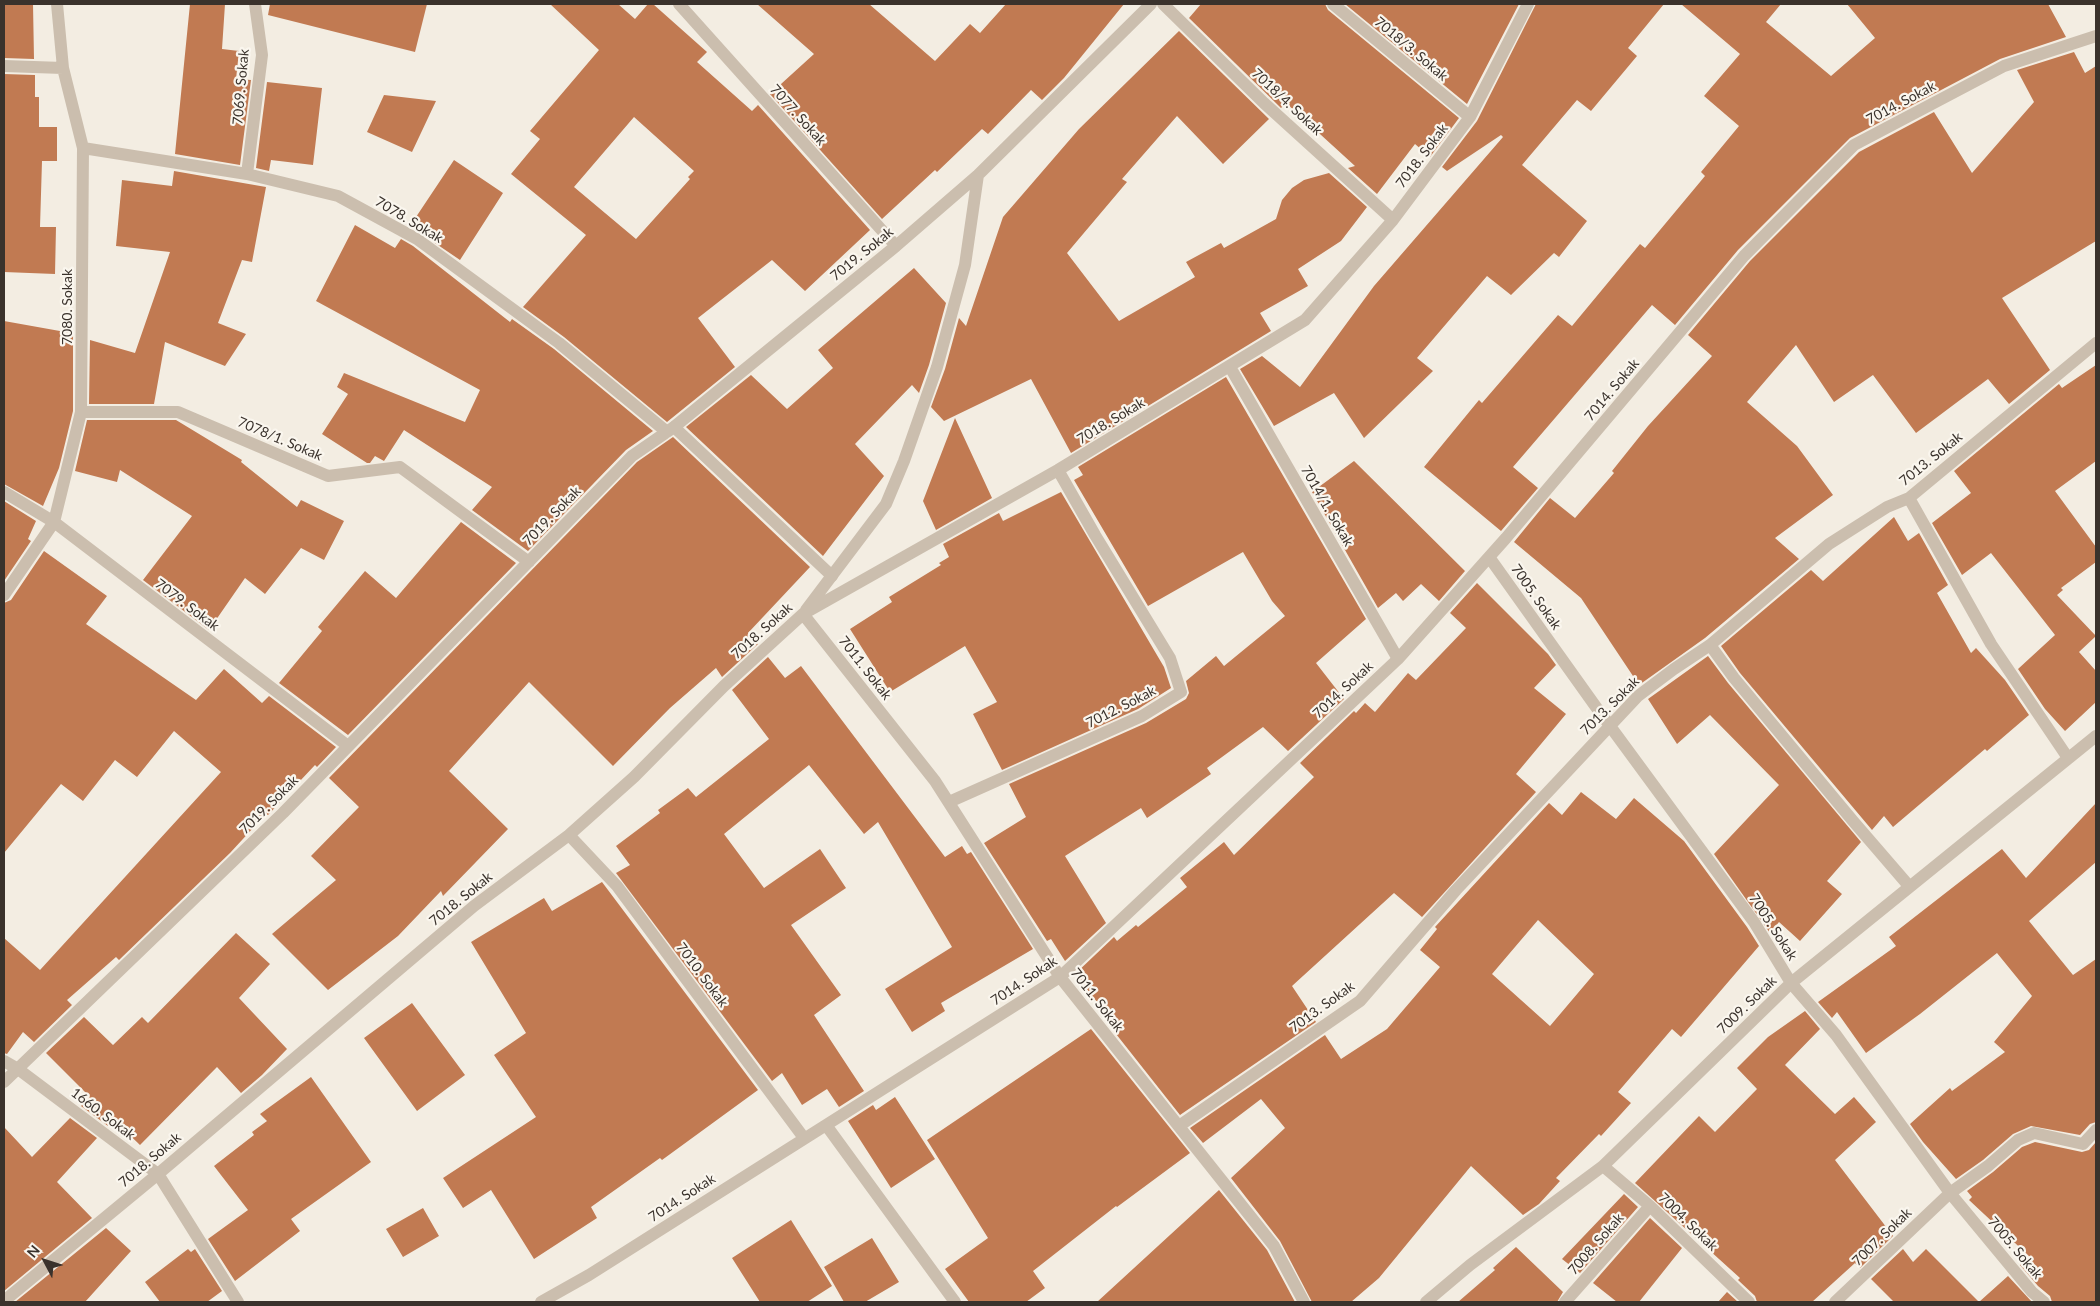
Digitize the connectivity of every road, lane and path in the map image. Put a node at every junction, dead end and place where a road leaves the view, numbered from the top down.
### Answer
1 (57, 4) edge
2 (255, 4) edge
3 (679, 4) edge
4 (1151, 4) edge
5 (1163, 4) edge
6 (1333, 4) edge
7 (1528, 4) edge
8 (2096, 36) edge
9 (4, 66) edge
10 (63, 68) junction
11 (1470, 117) junction
12 (83, 148) junction
13 (247, 174) junction
14 (978, 175) junction
15 (1393, 220) junction
16 (896, 246) junction
17 (2096, 343) edge
18 (1230, 367) junction
19 (81, 412) junction
20 (670, 429) junction
21 (1058, 470) junction
22 (4, 492) edge
23 (1909, 498) junction
24 (54, 522) junction
25 (1489, 557) junction
26 (529, 562) junction
27 (832, 576) junction
28 (4, 595) edge
29 (803, 614) junction
30 (1710, 645) junction
31 (1398, 659) junction
32 (1610, 726) junction
33 (2096, 736) edge
34 (348, 746) junction
35 (2068, 758) junction
36 (949, 802) junction
37 (569, 835) junction
38 (1909, 886) junction
39 (1060, 977) junction
40 (1791, 983) junction
41 (4, 1061) edge
42 (18, 1069) junction
43 (4, 1082) edge
44 (826, 1125) junction
45 (1179, 1126) junction
46 (2096, 1130) edge
47 (804, 1138) junction
48 (1603, 1166) junction
49 (158, 1174) junction
50 (1950, 1193) junction
51 (1650, 1206) junction
52 (4, 1301) edge
53 (238, 1302) edge
54 (541, 1302) edge
55 (955, 1302) edge
56 (1304, 1302) edge
57 (1426, 1302) edge
58 (1565, 1302) edge
59 (1749, 1302) edge
60 (1835, 1302) edge
61 (2044, 1302) edge

1 - 10 street, 7080. Sokak
2 - 13 street, 7069. Sokak
3 - 16 street, 7077. Sokak
4 - 14 street, 7019. Sokak
5 - 15 street, 7018/4. Sokak
6 - 11 street, 7018/3. Sokak
7 - 11 street, 7018. Sokak
8 - 25 street, 7014. Sokak
9 - 10 street
10 - 12 street, 7080. Sokak
11 - 15 street, 7018. Sokak
12 - 13 street, 7078. Sokak
12 - 19 street, 7080. Sokak
13 - 20 street, 7078. Sokak
14 - 16 street, 7019. Sokak
14 - 27 street
15 - 18 street, 7018. Sokak
16 - 20 street, 7019. Sokak
17 - 23 street, 7013. Sokak
18 - 21 street, 7018. Sokak
18 - 31 street, 7014/1. Sokak
19 - 24 street, 7080. Sokak
19 - 26 street, 7078/1. Sokak
20 - 26 street, 7019. Sokak
20 - 27 street, 7078. Sokak
21 - 29 street, 7018. Sokak
21 - 36 street, 7012. Sokak
22 - 24 street, 7079. Sokak
23 - 30 street, 7013. Sokak
23 - 35 street
24 - 28 street, 7080. Sokak
24 - 34 street, 7079. Sokak
25 - 31 street, 7014. Sokak
25 - 32 street, 7005. Sokak
26 - 34 street, 7019. Sokak
27 - 29 street
29 - 36 street, 7011. Sokak
29 - 37 street, 7018. Sokak
30 - 32 street, 7013. Sokak
30 - 38 street
31 - 39 street, 7014. Sokak
32 - 40 street, 7005. Sokak
32 - 45 street, 7013. Sokak
33 - 35 street, 7009. Sokak
34 - 42 street, 7019. Sokak
35 - 38 street, 7009. Sokak
36 - 39 street, 7011. Sokak
37 - 47 street, 7010. Sokak
37 - 49 street, 7018. Sokak
38 - 40 street, 7009. Sokak
39 - 44 street, 7014. Sokak
39 - 45 street, 7011. Sokak
40 - 48 street, 7009. Sokak
40 - 50 street, 7005. Sokak
41 - 42 street, 1660. Sokak
42 - 43 street, 7019. Sokak
42 - 49 street, 1660. Sokak
44 - 47 street, 7014. Sokak
44 - 55 street
45 - 56 street, 7011. Sokak
46 - 50 street, 7007. Sokak
47 - 54 street, 7014. Sokak
48 - 51 street, 7004. Sokak
48 - 57 street, 7009. Sokak
49 - 52 street, 7018. Sokak
49 - 53 street, 1660. Sokak
50 - 60 street, 7007. Sokak
50 - 61 street, 7005. Sokak
51 - 58 street, 7008. Sokak
51 - 59 street, 7004. Sokak

